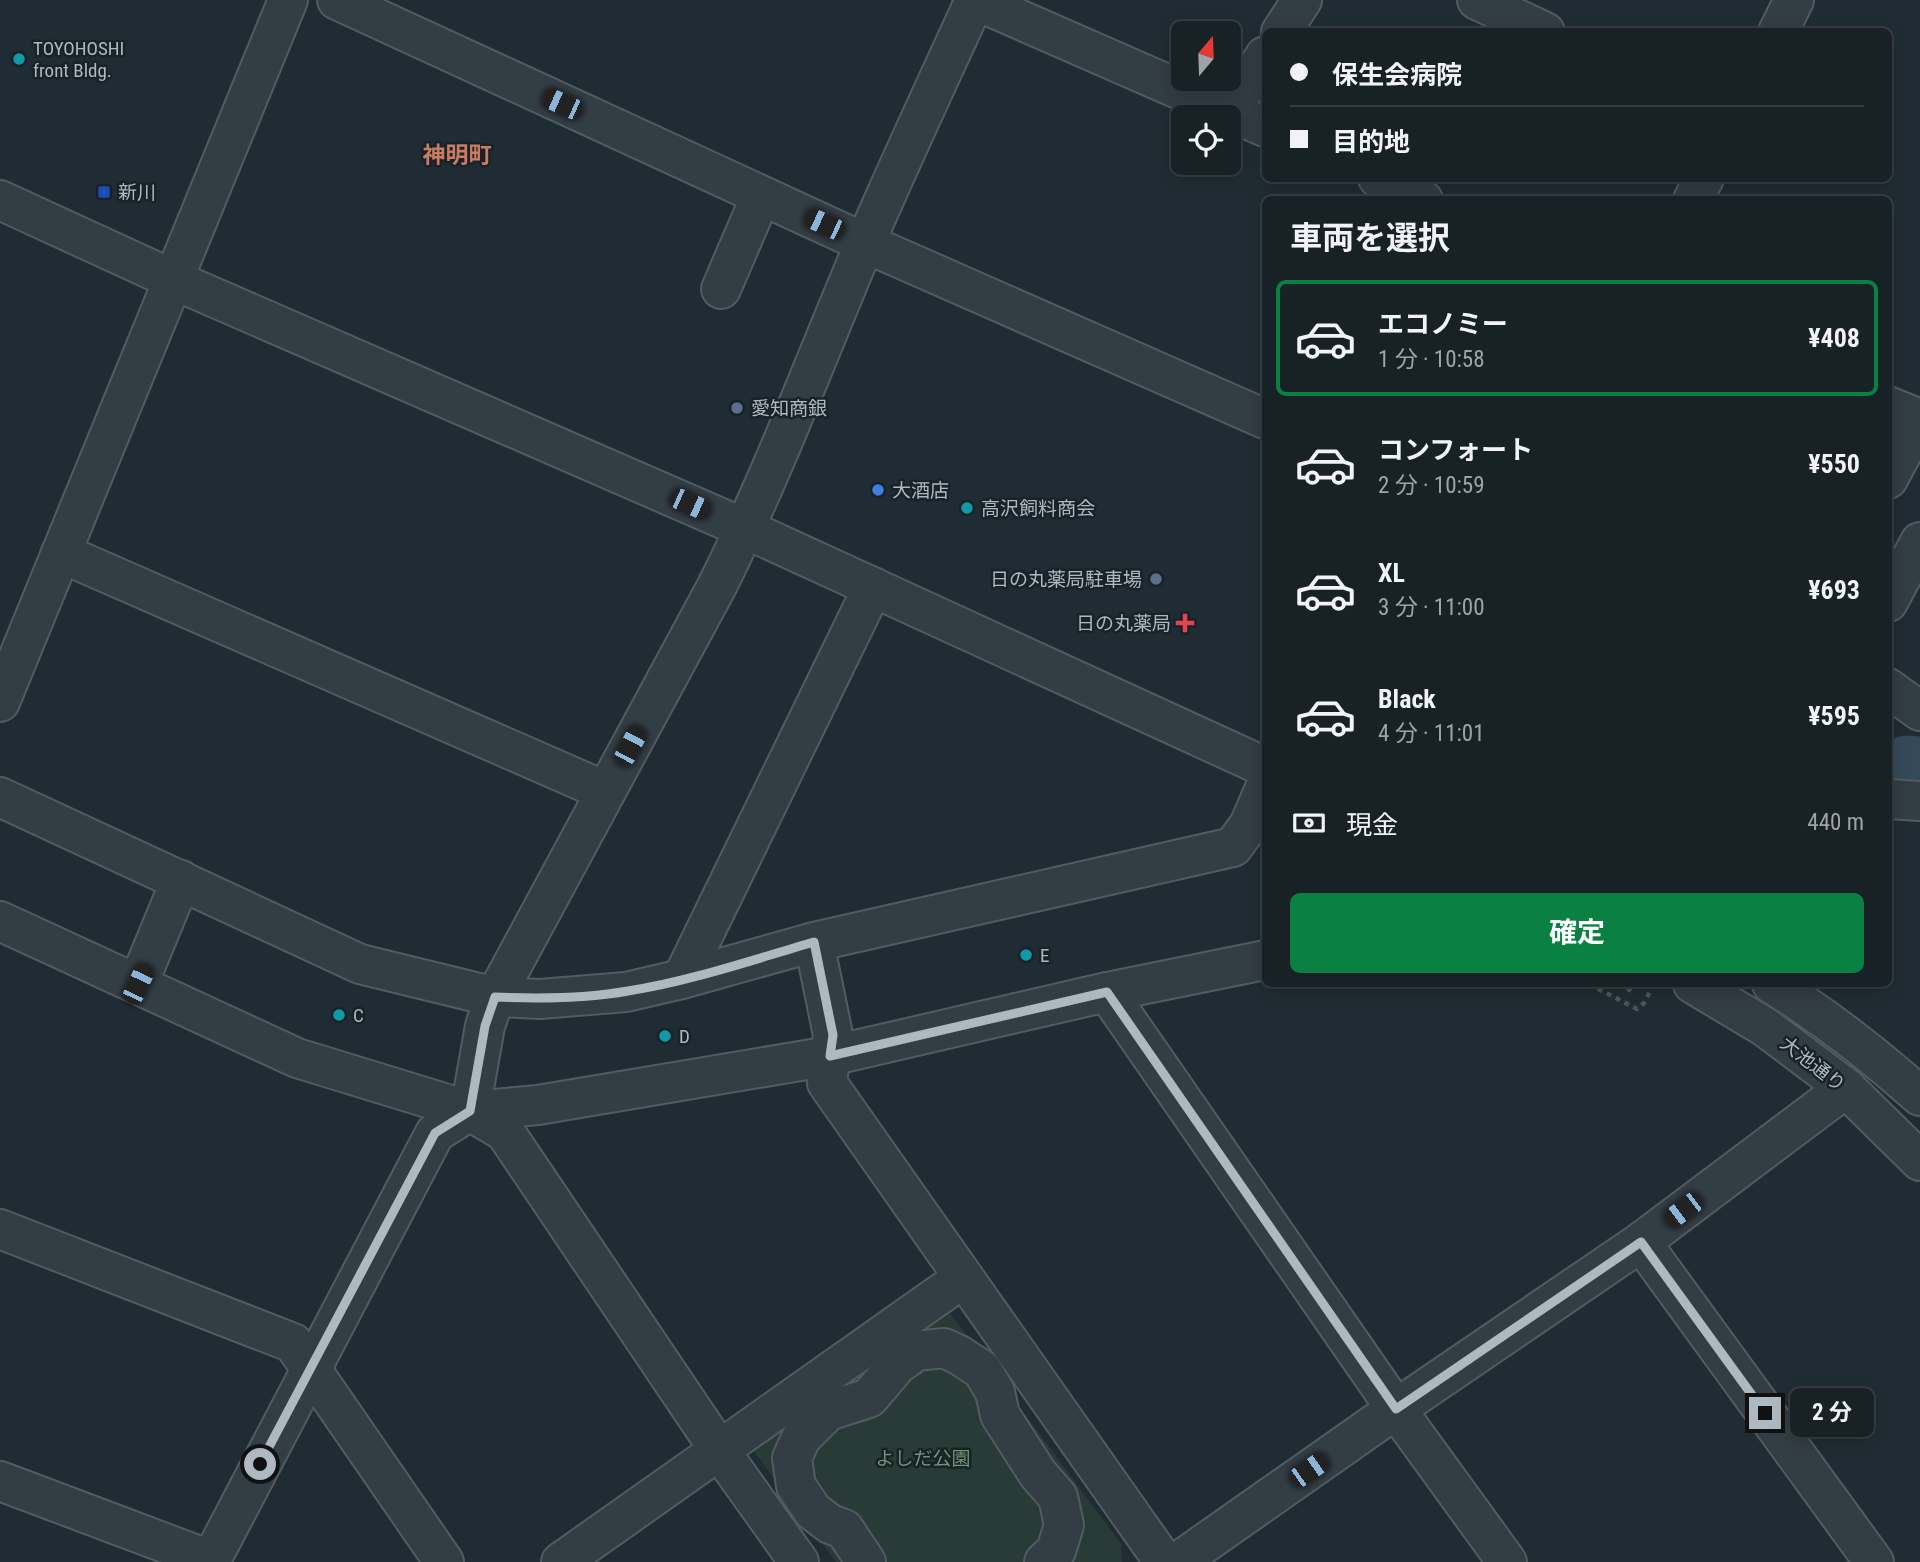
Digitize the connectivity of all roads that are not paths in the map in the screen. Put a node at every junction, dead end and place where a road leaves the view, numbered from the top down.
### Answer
1 (288, 0) edge
2 (337, 0) edge
3 (975, 0) edge
4 (1302, 0) edge
5 (1477, 0) edge
6 (1794, 0) edge
7 (1284, 28) edge
8 (1536, 28) edge
9 (1780, 28) edge
10 (1262, 61) edge
11 (1216, 105) edge
12 (1234, 105) edge
13 (1241, 116) edge
14 (1262, 126) edge
15 (1386, 182) edge
16 (761, 196) junction
17 (1415, 196) edge
18 (0, 200) edge
19 (865, 243) junction
20 (174, 280) junction
21 (721, 289) dead end
22 (1892, 407) edge
23 (1262, 418) edge
24 (1920, 420) edge
25 (1892, 472) edge
26 (746, 529) junction
27 (1920, 542) edge
28 (61, 553) junction
29 (873, 587) junction
30 (1892, 594) edge
31 (1892, 691) edge
32 (0, 702) edge
33 (1920, 711) edge
34 (1262, 766) edge
35 (605, 792) junction
36 (1262, 795) edge
37 (0, 797) edge
38 (1892, 799) edge
39 (1920, 801) edge
40 (181, 880) junction
41 (0, 921) edge
42 (814, 942) junction
43 (1262, 961) edge
44 (682, 979) junction
45 (138, 984) junction
46 (1698, 987) edge
47 (1777, 987) edge
48 (1107, 992) junction
49 (495, 997) junction
50 (830, 1056) junction
51 (1846, 1088) junction
52 (1920, 1096) edge
53 (470, 1111) junction
54 (1920, 1161) edge
55 (0, 1229) edge
56 (1641, 1242) junction
57 (963, 1278) junction
58 (842, 1364) junction
59 (310, 1368) junction
60 (869, 1398) junction
61 (1396, 1409) junction
62 (1068, 1427) junction
63 (720, 1451) junction
64 (1028, 1457) junction
65 (0, 1481) edge
66 (210, 1561) edge
67 (444, 1562) edge
68 (561, 1562) edge
69 (799, 1562) edge
70 (866, 1562) edge
71 (1044, 1562) edge
72 (1164, 1562) edge
73 (1178, 1562) edge
74 (1507, 1562) edge
75 (1874, 1562) edge

1 - 20 street
2 - 16 street
3 - 11 street
3 - 19 street
4 - 7 street
5 - 8 street
6 - 9 street
10 - 12 street
13 - 14 street
15 - 17 street
16 - 19 street
16 - 21 street
18 - 20 street
19 - 23 street
19 - 26 street
20 - 26 street
20 - 28 street
22 - 24 street
24 - 25 street
26 - 29 street
26 - 35 street
27 - 30 street
28 - 32 street
28 - 35 street
29 - 34 street
29 - 44 street
31 - 33 street
35 - 49 street
36 - 42 street
37 - 40 street
38 - 39 street
40 - 45 street
40 - 49 street
41 - 45 street
42 - 44 street
42 - 50 street
43 - 48 street
44 - 49 street
45 - 53 street
46 - 51 street, 大池通り
47 - 52 street
48 - 50 street
48 - 61 street
49 - 53 street
50 - 53 street
50 - 57 street
51 - 54 street, 大池通り
51 - 56 street
53 - 59 street
53 - 63 street
55 - 59 street
56 - 61 street
56 - 75 street
57 - 58 street
57 - 62 street
58 - 60 street
58 - 63 street
59 - 66 street
59 - 67 street
60 - 64 street
60 - 70 street
61 - 73 street
61 - 74 street
62 - 64 street
62 - 72 street
63 - 68 street
63 - 69 street
64 - 71 street
65 - 66 street

